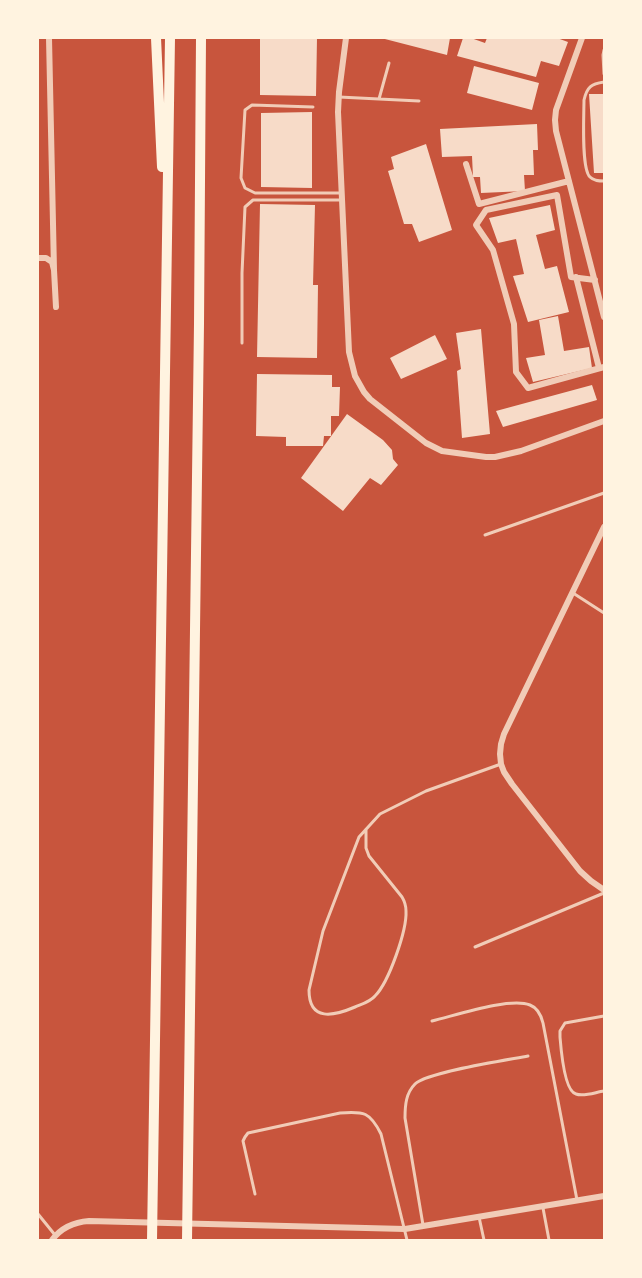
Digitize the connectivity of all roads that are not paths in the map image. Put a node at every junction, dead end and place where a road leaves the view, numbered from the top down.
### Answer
1 (49, 38) edge
2 (156, 38) edge
3 (170, 38) edge
4 (201, 38) edge
5 (207, 38) edge
6 (346, 38) edge
7 (582, 38) edge
8 (604, 50) edge
9 (389, 63) dead end
10 (604, 74) edge
11 (604, 82) edge
12 (339, 98) junction
13 (379, 99) junction
14 (200, 101) junction
15 (419, 101) dead end
16 (313, 107) dead end
17 (466, 164) dead end
18 (569, 180) junction
19 (604, 181) edge
20 (341, 196) junction
21 (53, 245) junction
22 (38, 258) edge
23 (54, 270) junction
24 (576, 277) junction
25 (595, 280) junction
26 (56, 307) dead end
27 (604, 317) edge
28 (165, 329) junction
29 (242, 343) dead end
30 (602, 367) edge
31 (604, 422) edge
32 (604, 493) edge
33 (604, 527) edge
34 (485, 535) dead end
35 (572, 592) junction
36 (604, 613) edge
37 (501, 764) junction
38 (366, 829) junction
39 (604, 892) edge
40 (475, 946) dead end
41 (604, 1016) edge
42 (432, 1022) dead end
43 (528, 1056) dead end
44 (604, 1091) edge
45 (255, 1194) dead end
46 (604, 1196) edge
47 (577, 1200) junction
48 (542, 1206) junction
49 (38, 1214) edge
50 (479, 1217) junction
51 (424, 1227) junction
52 (405, 1229) junction
53 (53, 1238) edge
54 (152, 1240) edge
55 (187, 1240) edge
56 (407, 1240) edge
57 (484, 1240) edge
58 (549, 1240) edge

1 - 21 street
2 - 28 highway
3 - 28 highway
4 - 14 highway
5 - 14 highway
6 - 12 street
7 - 18 street
8 - 10 lane
9 - 13 lane
11 - 19 lane
12 - 13 lane
12 - 20 street
13 - 15 lane
14 - 55 highway
16 - 20 lane
17 - 18 street
18 - 25 street
20 - 29 lane
20 - 31 street
21 - 22 street
21 - 23 street
22 - 23 street
23 - 26 street
24 - 25 street
24 - 30 street
24 - 30 street
25 - 27 street
28 - 54 highway
32 - 34 lane
33 - 35 street
35 - 36 lane
35 - 37 street
37 - 38 lane
37 - 39 street
38 - 38 lane
39 - 40 lane
41 - 44 lane
42 - 47 lane
43 - 51 lane
45 - 52 lane
46 - 47 street
47 - 48 street
48 - 50 street
48 - 58 lane
49 - 53 lane
50 - 51 street
50 - 57 lane
51 - 52 street
52 - 53 street
52 - 56 lane

